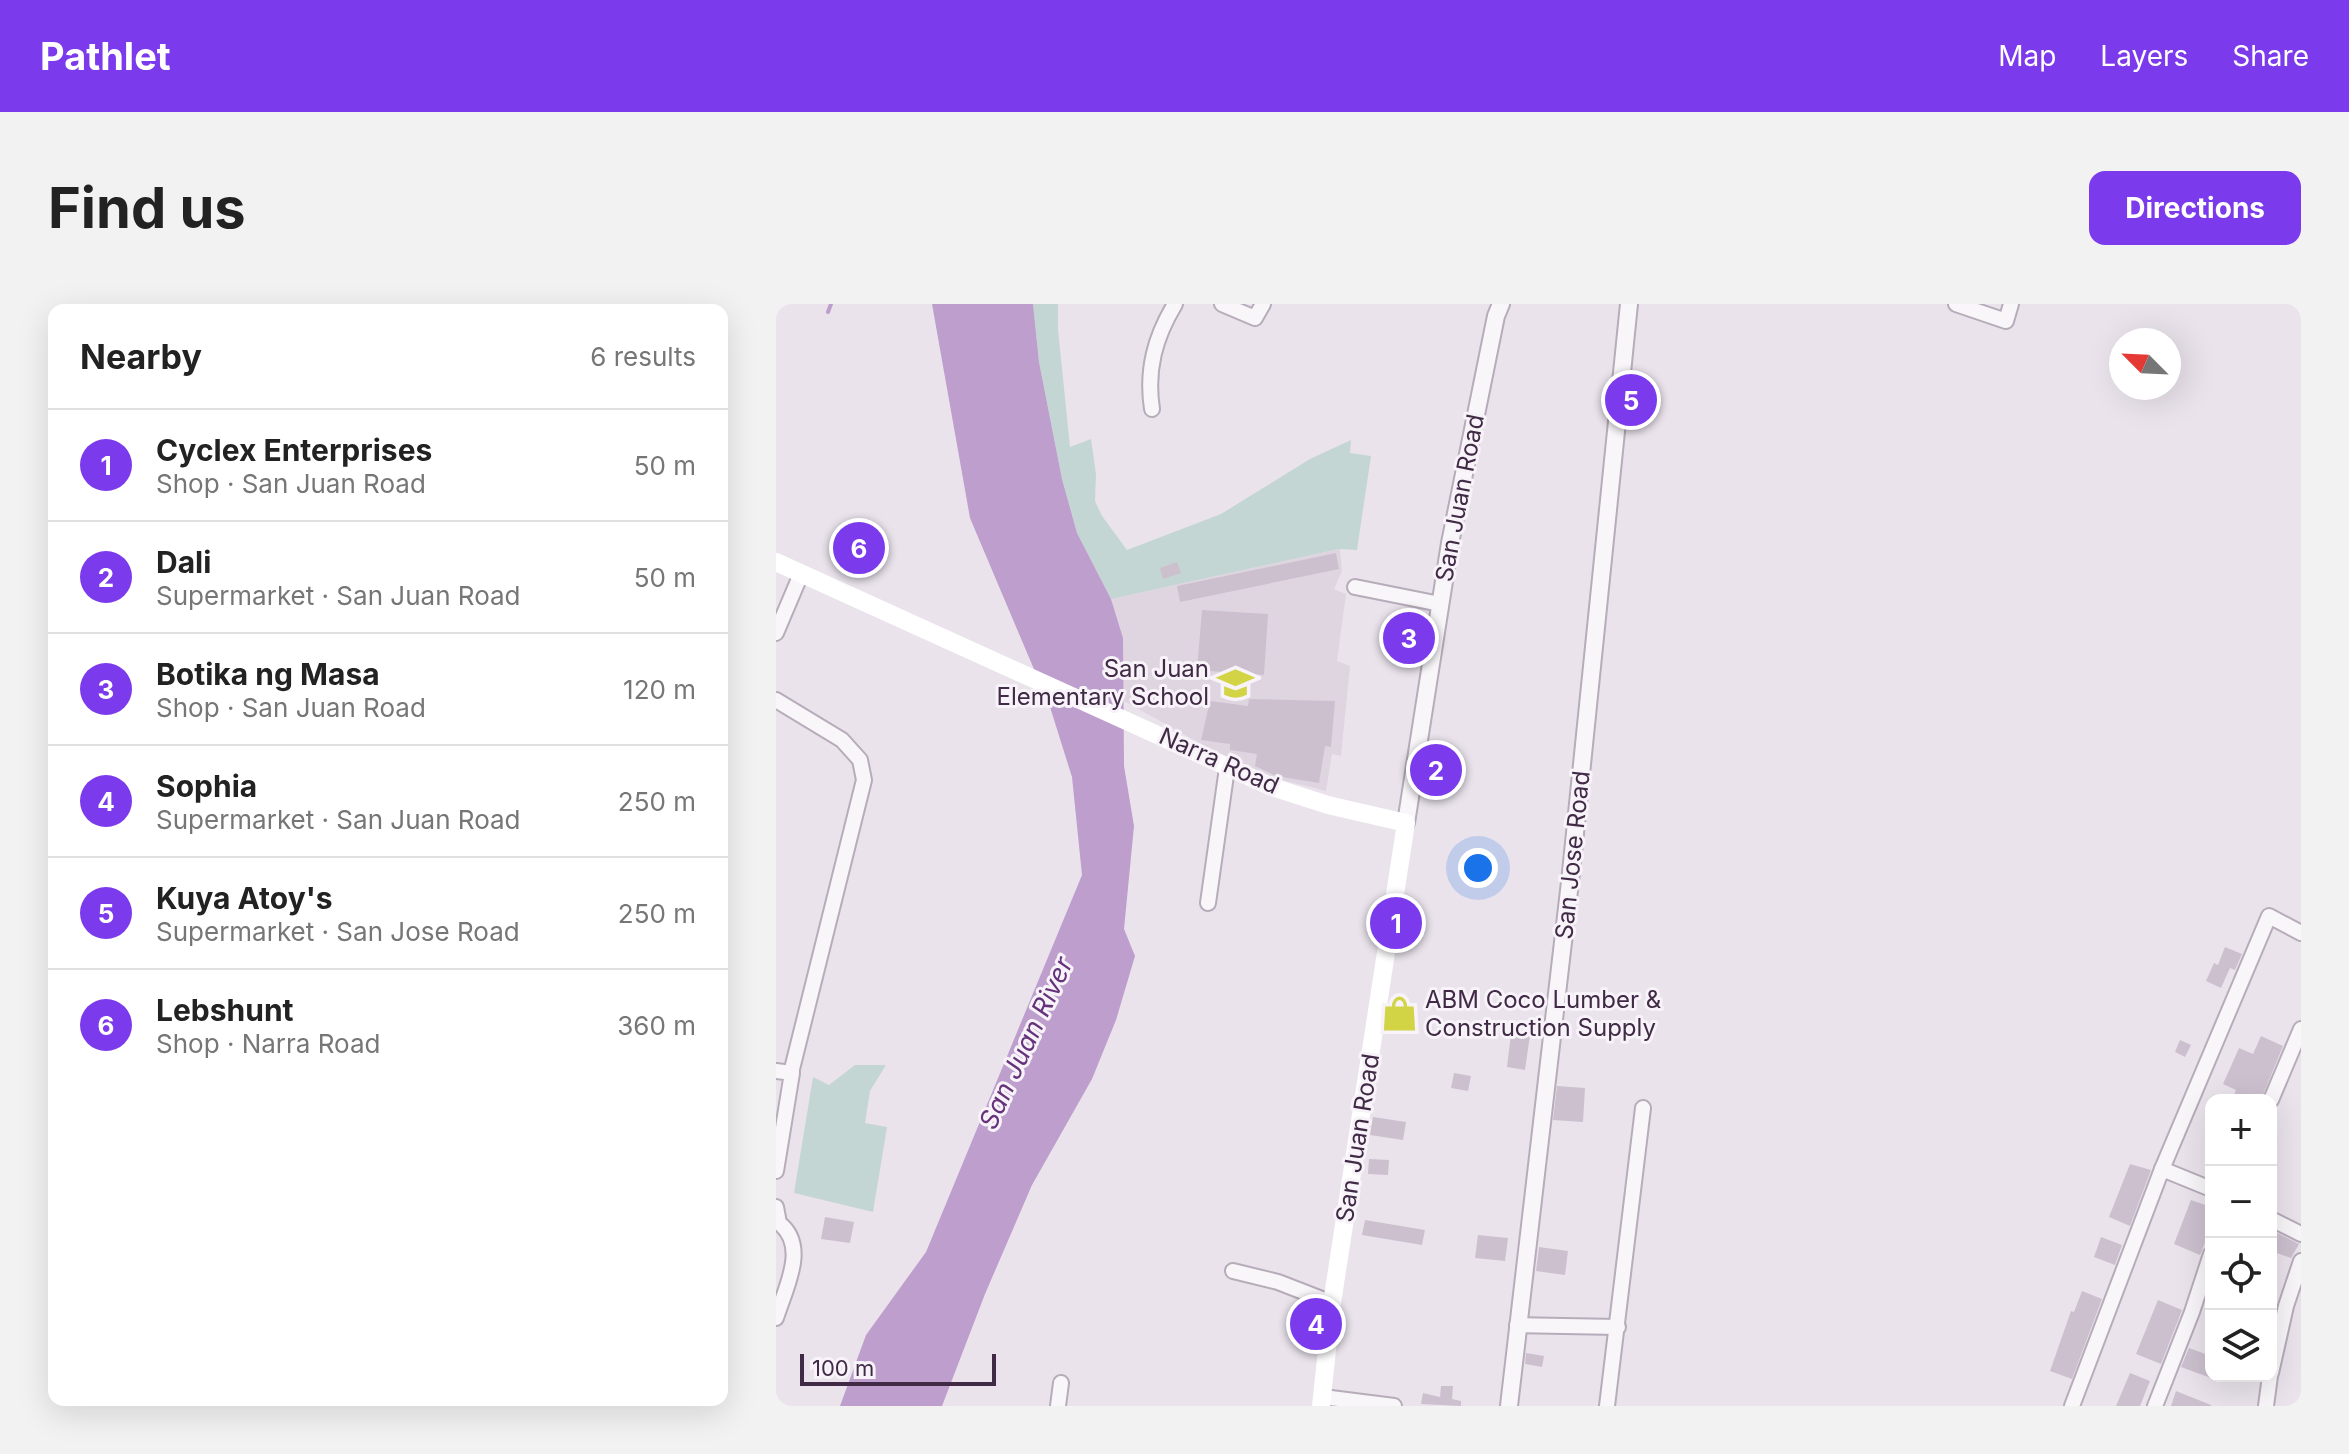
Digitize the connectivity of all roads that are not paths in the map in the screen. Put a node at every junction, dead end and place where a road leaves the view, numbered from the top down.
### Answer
1 (1175, 304) edge
2 (1222, 304) edge
3 (1263, 304) edge
4 (1501, 304) edge
5 (1629, 304) edge
6 (1956, 304) edge
7 (2011, 304) edge
8 (1152, 409) dead end
9 (776, 562) edge
10 (801, 574) junction
11 (1355, 587) dead end
12 (1440, 604) junction
13 (776, 633) edge
14 (776, 700) edge
15 (1227, 768) junction
16 (1406, 823) junction
17 (1208, 903) dead end
18 (2301, 933) edge
19 (2301, 1029) edge
20 (792, 1069) dead end
21 (776, 1071) edge
22 (2274, 1094) edge
23 (1643, 1108) dead end
24 (779, 1130) edge
25 (2162, 1169) junction
26 (776, 1171) edge
27 (2205, 1187) edge
28 (776, 1207) edge
29 (2277, 1222) edge
30 (778, 1223) edge
31 (2301, 1234) edge
32 (2301, 1261) edge
33 (1233, 1271) dead end
34 (2205, 1272) edge
35 (782, 1275) edge
36 (1332, 1303) junction
37 (776, 1318) edge
38 (1517, 1325) junction
39 (1618, 1327) junction
40 (2277, 1347) edge
41 (2270, 1382) edge
42 (1061, 1383) dead end
43 (1322, 1401) edge
44 (1058, 1406) edge
45 (1394, 1406) edge
46 (1509, 1406) edge
47 (1607, 1406) edge
48 (2072, 1406) edge
49 (2155, 1406) edge
50 (2266, 1406) edge

1 - 8 street
2 - 3 street
4 - 12 street, San Juan Road
5 - 38 street, San Jose Road
6 - 7 street
9 - 10 main road, Narra Road
10 - 13 street
10 - 15 main road, Narra Road
11 - 12 street
12 - 16 street, San Juan Road
14 - 20 street
15 - 16 main road, Narra Road
15 - 17 street
16 - 36 main road, San Juan Road
18 - 25 street
19 - 22 street
21 - 24 street
23 - 39 street
24 - 26 street
25 - 27 street
25 - 48 street
28 - 30 street
29 - 31 street
30 - 35 street
32 - 40 street
33 - 36 street
34 - 49 street
35 - 37 street
36 - 43 main road, San Juan Road
38 - 39 street
38 - 46 street, San Jose Road
39 - 47 street
41 - 50 street
42 - 44 street
43 - 45 street

